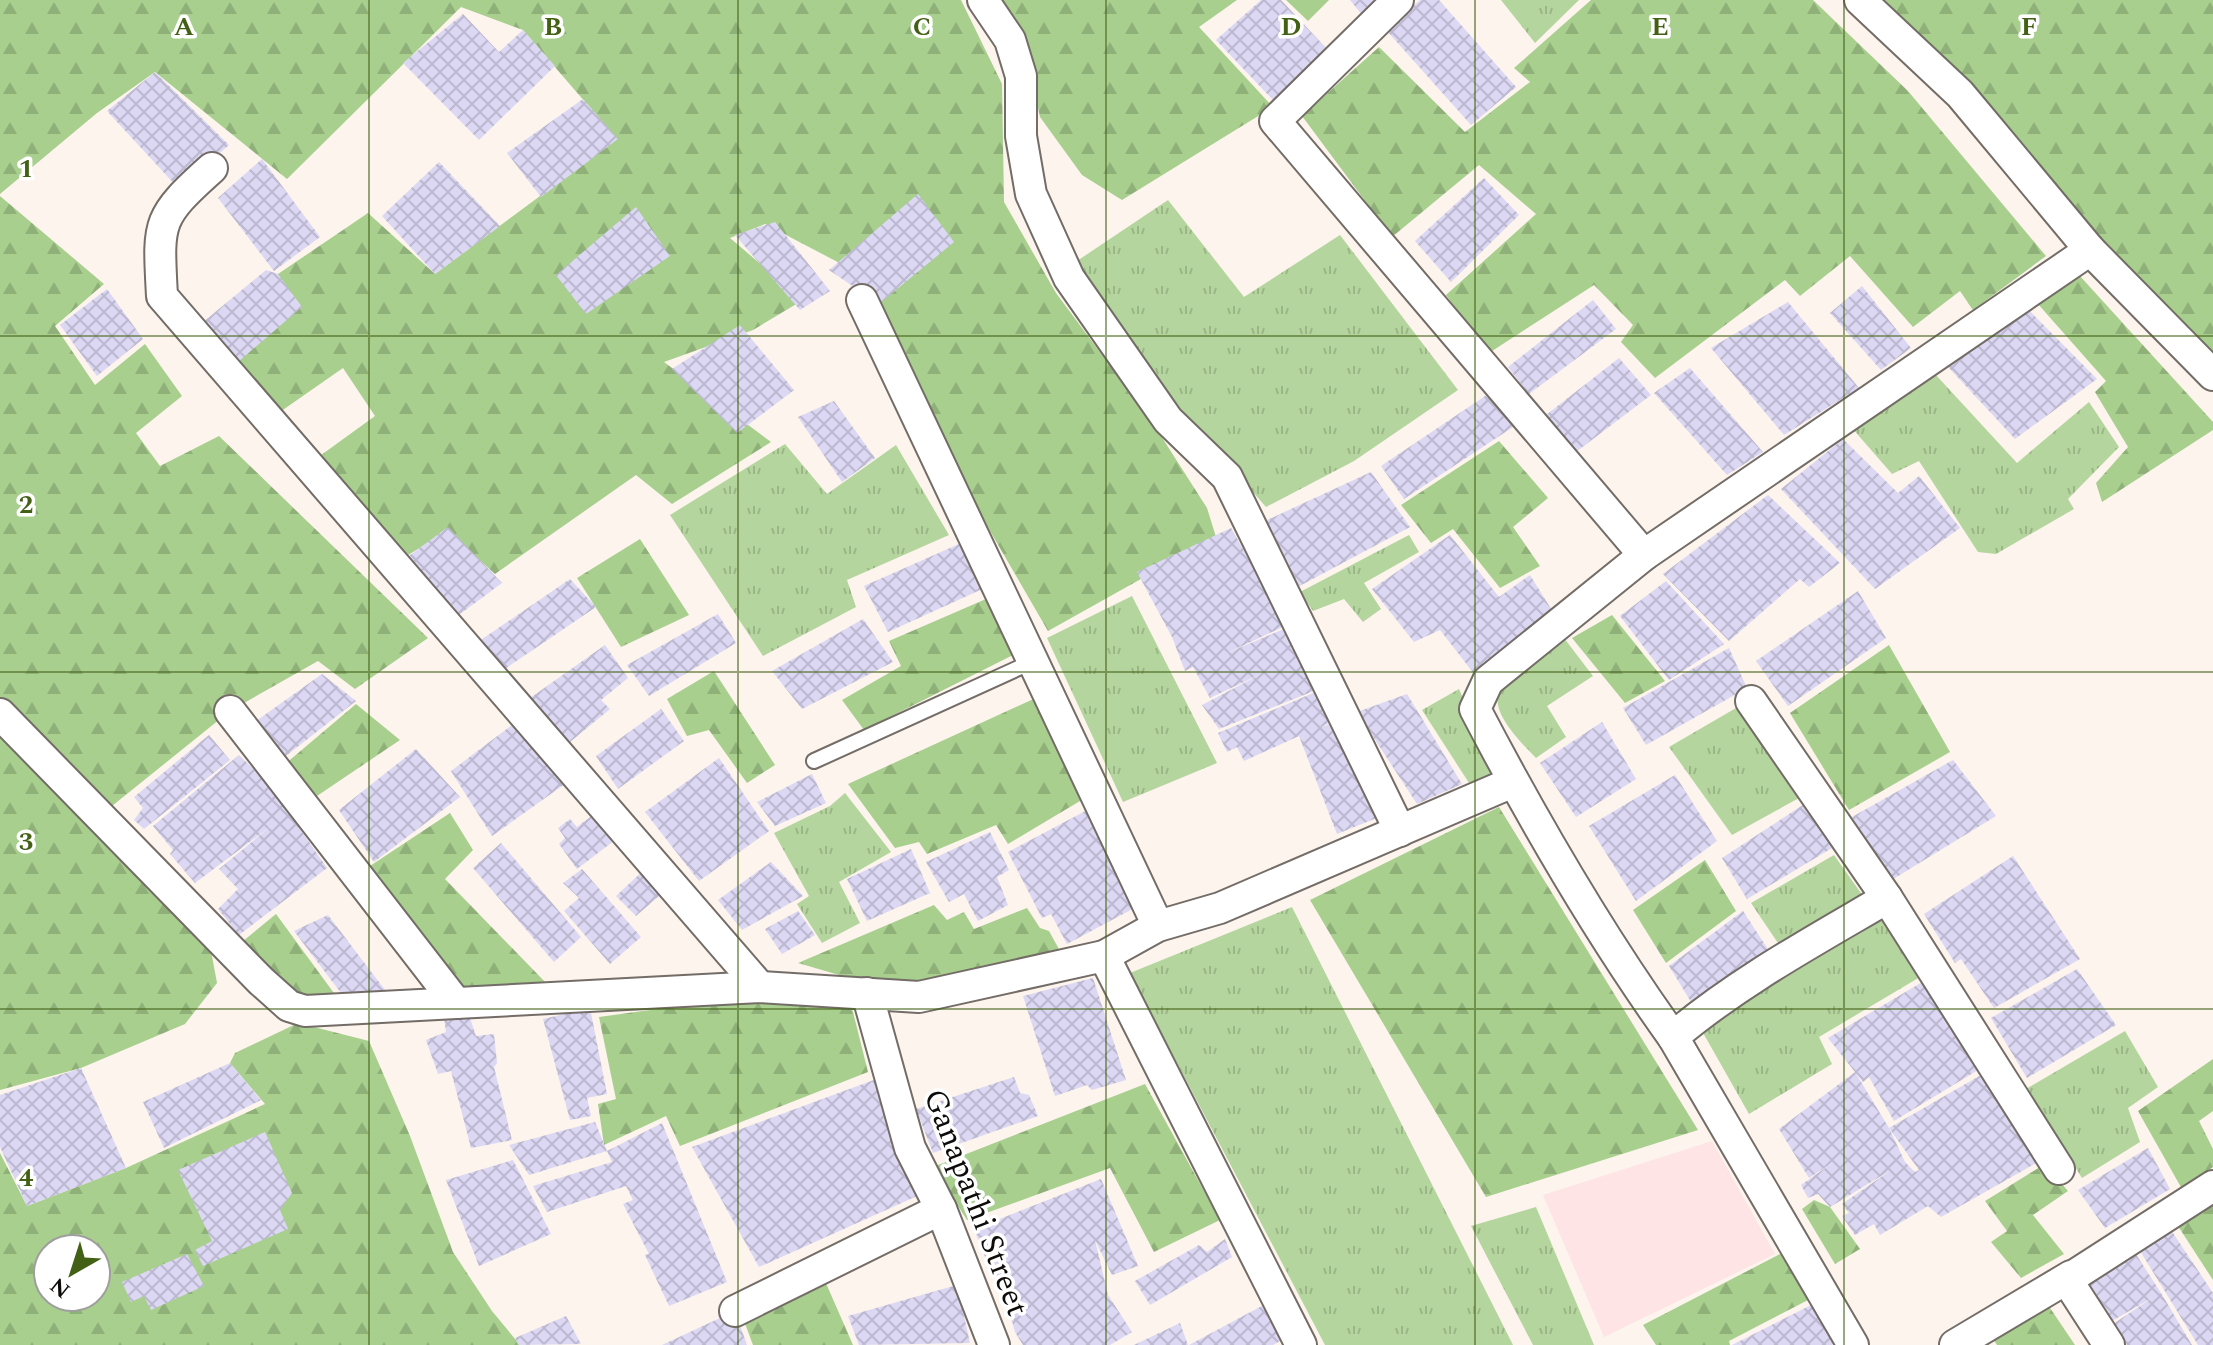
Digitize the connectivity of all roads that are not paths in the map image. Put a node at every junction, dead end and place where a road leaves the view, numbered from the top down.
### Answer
1 (983, 0) edge
2 (1398, 0) edge
3 (1860, 0) edge
4 (212, 168) dead end
5 (2090, 250) junction
6 (862, 300) dead end
7 (2213, 375) edge
8 (1644, 555) junction
9 (1034, 661) junction
10 (1751, 701) dead end
11 (230, 711) dead end
12 (0, 714) edge
13 (814, 761) dead end
14 (1513, 782) junction
15 (1400, 831) junction
16 (1887, 898) junction
17 (1158, 926) junction
18 (1104, 956) junction
19 (760, 987) junction
20 (867, 993) junction
21 (456, 1003) junction
22 (1673, 1037) junction
23 (2059, 1169) dead end
24 (2213, 1186) edge
25 (941, 1209) junction
26 (2069, 1278) junction
27 (735, 1311) dead end
28 (994, 1345) edge
29 (1301, 1345) edge
30 (1853, 1345) edge
31 (1955, 1345) edge
32 (2109, 1345) edge

1 - 15 street
2 - 8 street
3 - 5 street
4 - 19 street
5 - 7 street
5 - 8 street
6 - 9 street
8 - 14 street
9 - 13 lane
9 - 17 street
10 - 16 street
11 - 21 street
12 - 21 street
14 - 15 street
14 - 22 street
15 - 17 street
16 - 22 street
16 - 23 street
17 - 18 street
18 - 20 street
18 - 29 street
19 - 20 street
19 - 21 street
20 - 25 street, Ganapathi Street
22 - 30 street
24 - 26 street
25 - 27 street
25 - 28 street, Ganapathi Street
26 - 31 street
26 - 32 street

